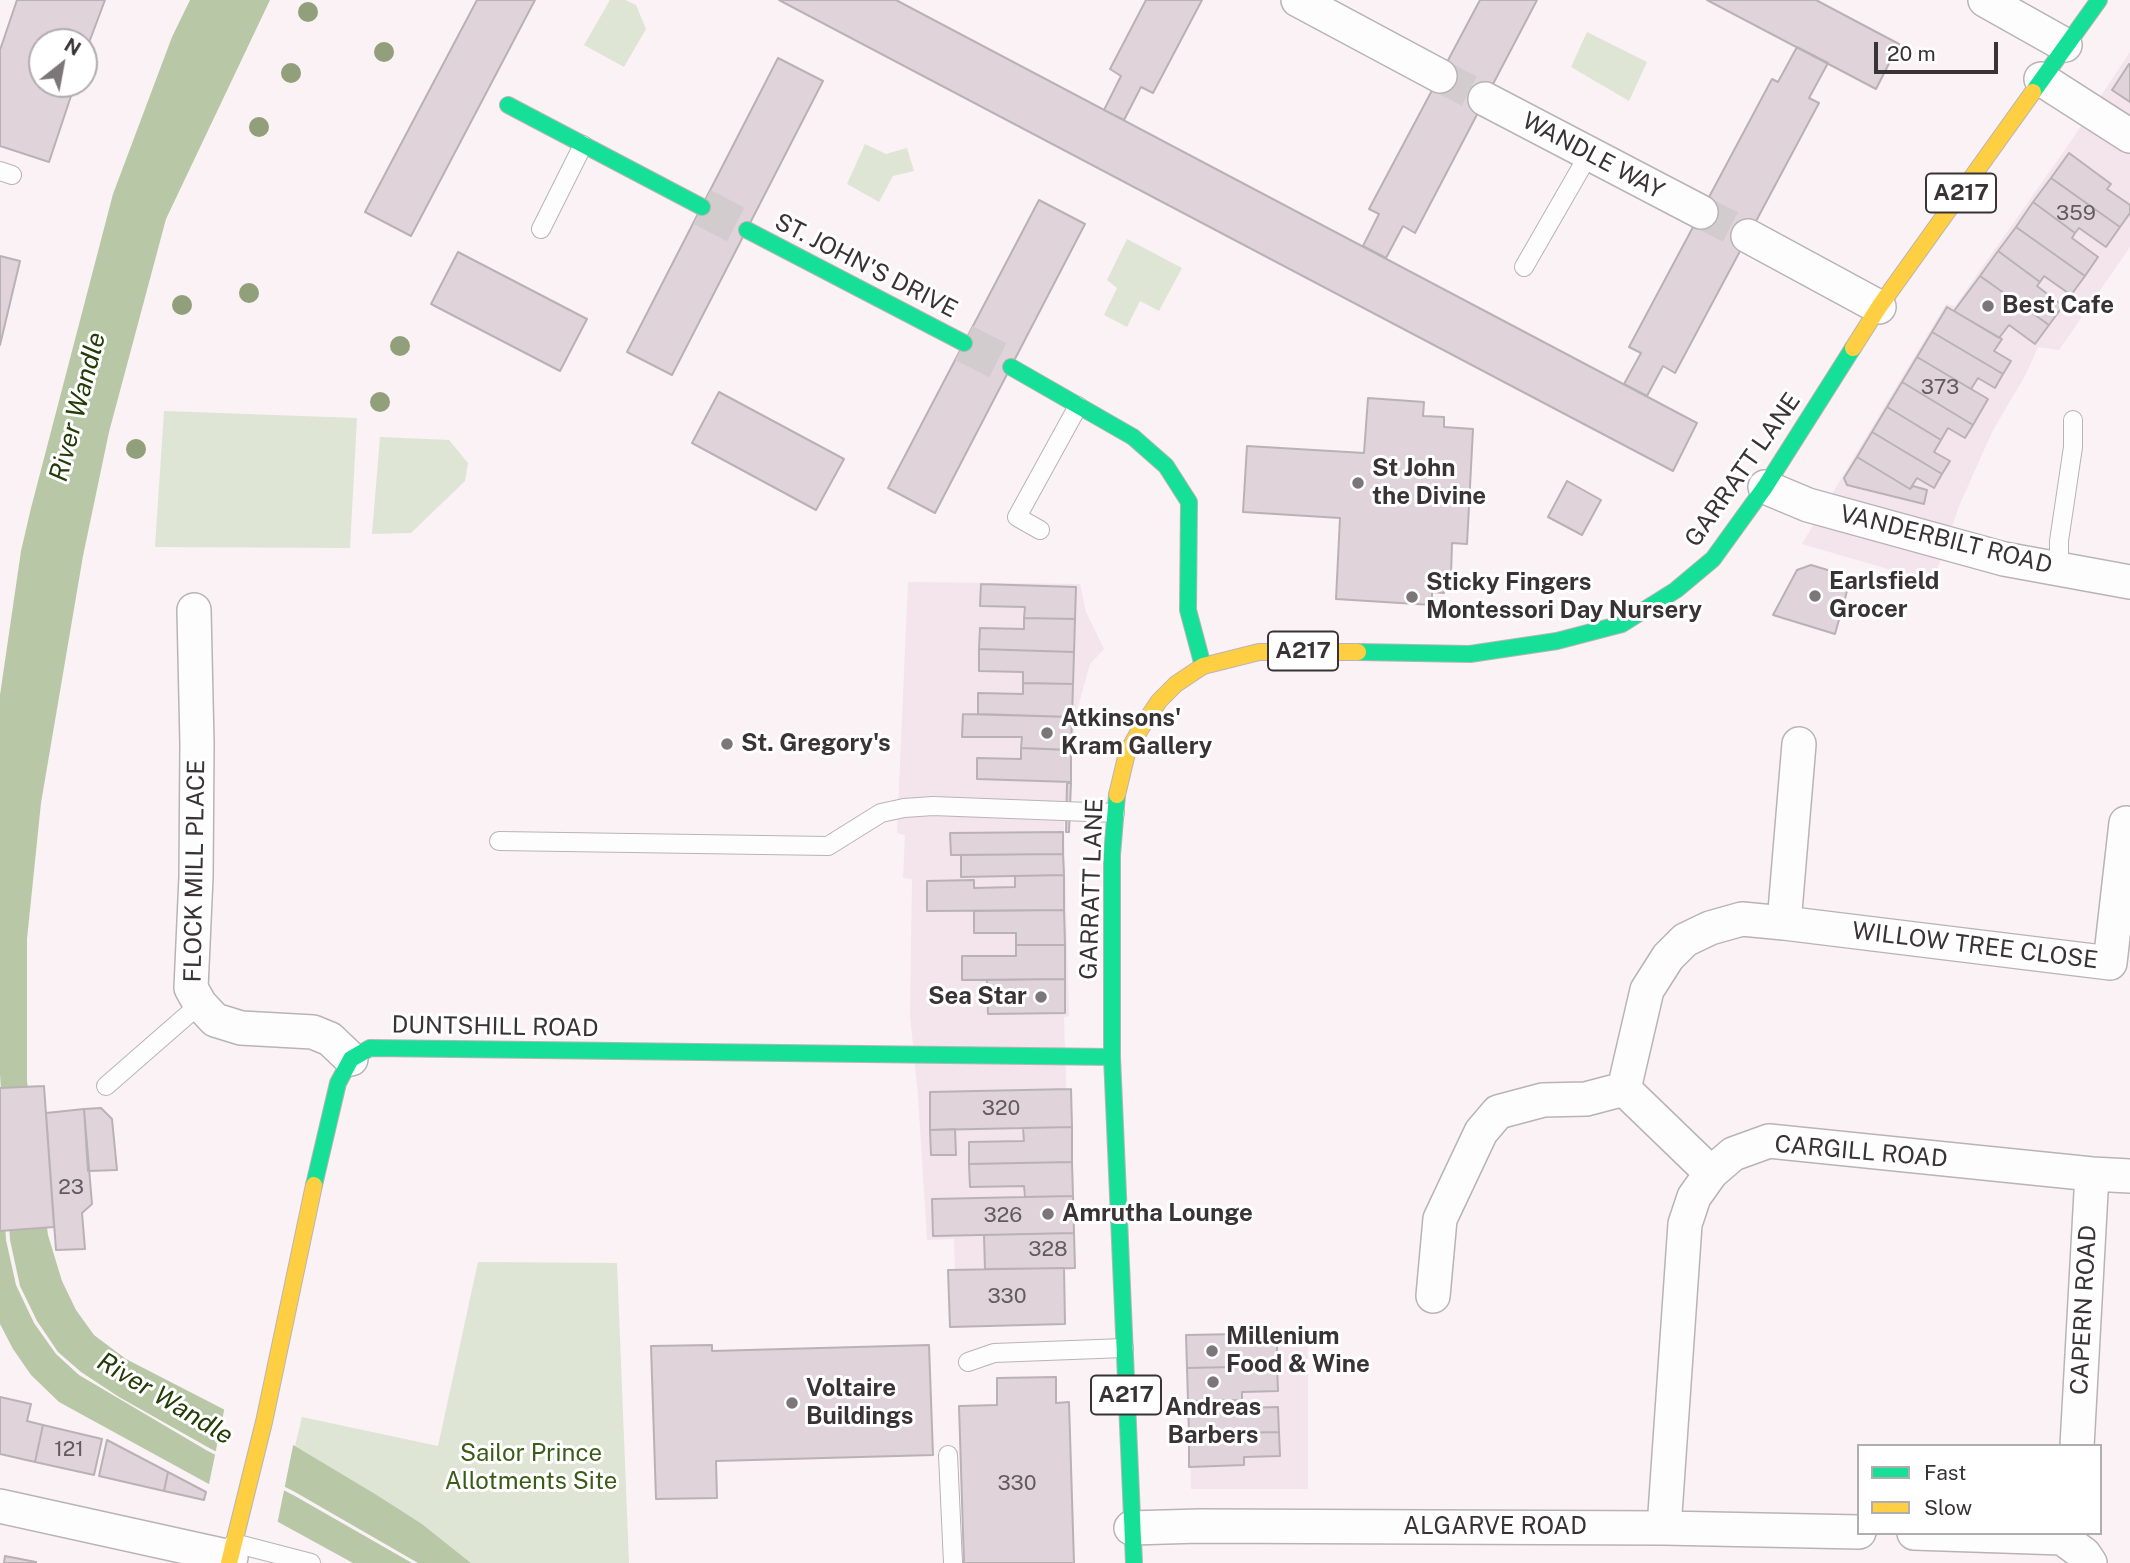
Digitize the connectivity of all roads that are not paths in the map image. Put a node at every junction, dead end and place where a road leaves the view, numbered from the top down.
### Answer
1 (1298, 0) edge
2 (1985, 0) edge
3 (2099, 0) edge
4 (2065, 45) junction
5 (1440, 76) tunnel mouth
6 (2041, 79) junction
7 (1485, 99) tunnel mouth
8 (508, 105) dead end
9 (2130, 136) edge
10 (583, 145) junction
11 (1589, 154) junction
12 (702, 207) tunnel mouth
13 (1701, 212) tunnel mouth
14 (541, 229) dead end
15 (747, 230) tunnel mouth
16 (1748, 236) tunnel mouth
17 (1524, 267) dead end
18 (1879, 307) junction
19 (964, 343) tunnel mouth
20 (1011, 367) tunnel mouth
21 (1078, 406) junction
22 (2073, 420) dead end
23 (1765, 487) junction
24 (1040, 530) dead end
25 (2059, 569) junction
26 (2130, 582) edge
27 (194, 610) dead end
28 (1203, 666) junction
29 (1799, 744) dead end
30 (1115, 813) junction
31 (2126, 823) dead end
32 (499, 841) dead end
33 (1784, 923) junction
34 (2120, 964) edge
35 (200, 1004) junction
36 (1112, 1057) junction
37 (351, 1059) junction
38 (106, 1086) dead end
39 (1623, 1089) junction
40 (1711, 1173) junction
41 (2092, 1174) junction
42 (2130, 1176) edge
43 (1433, 1296) dead end
44 (1124, 1348) junction
45 (968, 1362) dead end
46 (2077, 1444) edge
47 (948, 1455) dead end
48 (0, 1506) edge
49 (1131, 1528) junction
50 (1664, 1528) junction
51 (1857, 1532) edge
52 (2012, 1535) edge
53 (2062, 1536) edge
54 (231, 1554) edge
55 (312, 1563) edge
56 (953, 1563) edge
57 (1134, 1563) edge
58 (2090, 1563) edge

1 - 5 street
2 - 4 street
3 - 4 main road, GARRATT LANE / A217
4 - 6 main road, GARRATT LANE / A217
6 - 9 street
6 - 18 main road, GARRATT LANE / A217
7 - 11 street, WANDLE WAY
8 - 10 main road
10 - 12 main road
10 - 14 lane
11 - 13 street, WANDLE WAY
11 - 17 lane
15 - 19 main road, ST. JOHN'S DRIVE
16 - 18 street
18 - 23 main road, GARRATT LANE / A217
20 - 21 main road
21 - 24 lane
21 - 28 main road
22 - 25 lane
23 - 25 street, VANDERBILT ROAD
23 - 28 main road, GARRATT LANE / A217
25 - 26 street, VANDERBILT ROAD
27 - 35 street, FLOCK MILL PLACE
28 - 30 main road, GARRATT LANE / A217
29 - 33 street
30 - 32 lane
30 - 36 main road, GARRATT LANE / A217
31 - 34 street, WILLOW TREE CLOSE
33 - 34 street, WILLOW TREE CLOSE
33 - 39 street, WILLOW TREE CLOSE
35 - 37 street, FLOCK MILL PLACE
35 - 38 lane
36 - 37 main road, DUNTSHILL ROAD
36 - 44 main road, GARRATT LANE / A217
37 - 54 main road
39 - 40 street
39 - 43 street
40 - 41 street, CARGILL ROAD
40 - 50 street, CARGILL ROAD
41 - 42 street, CARGILL ROAD
41 - 46 street, CAPERN ROAD
44 - 45 lane
44 - 49 main road, GARRATT LANE / A217
47 - 56 lane
48 - 54 street
49 - 50 street, ALGARVE ROAD
49 - 57 main road, GARRATT LANE / A217
50 - 51 street, ALGARVE ROAD
52 - 53 street
53 - 58 street
54 - 55 lane

